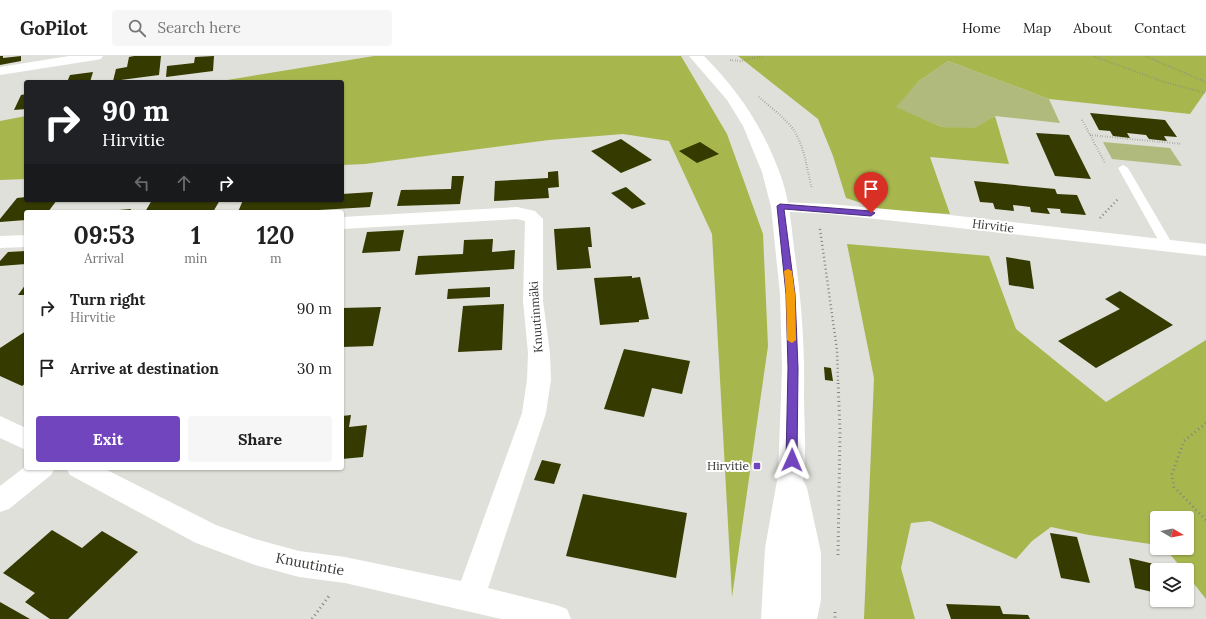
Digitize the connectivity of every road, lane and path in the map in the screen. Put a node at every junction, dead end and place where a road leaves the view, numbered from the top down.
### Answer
1 (96, 56) edge
2 (696, 56) edge
3 (763, 56) edge
4 (1093, 56) edge
5 (1145, 56) edge
6 (725, 60) dead end
7 (0, 72) edge
8 (1206, 82) edge
9 (1206, 93) edge
10 (1082, 120) dead end
11 (1090, 135) junction
12 (1182, 144) dead end
13 (1108, 168) dead end
14 (1123, 168) dead end
15 (780, 206) junction
16 (344, 223) edge
17 (24, 241) edge
18 (0, 242) edge
19 (1167, 245) junction
20 (1206, 250) edge
21 (1206, 423) edge
22 (0, 426) edge
23 (24, 439) edge
24 (39, 470) edge
25 (83, 470) edge
26 (791, 475) junction
27 (0, 501) edge
28 (1206, 520) edge
29 (470, 597) junction
30 (556, 619) edge
31 (776, 619) edge
32 (802, 619) edge

1 - 7 street
2 - 15 street
3 - 6 path
4 - 9 path
5 - 8 path
10 - 11 path
11 - 12 path
11 - 13 path
14 - 19 lane
15 - 19 street, Hirvitie
15 - 26 street
16 - 29 street, Knuutinmäki
17 - 18 street
19 - 20 street, Hirvitie
21 - 28 path
22 - 23 street
24 - 27 street
25 - 29 street, Knuutintie
26 - 31 street
26 - 32 street
29 - 30 street, Knuutintie

